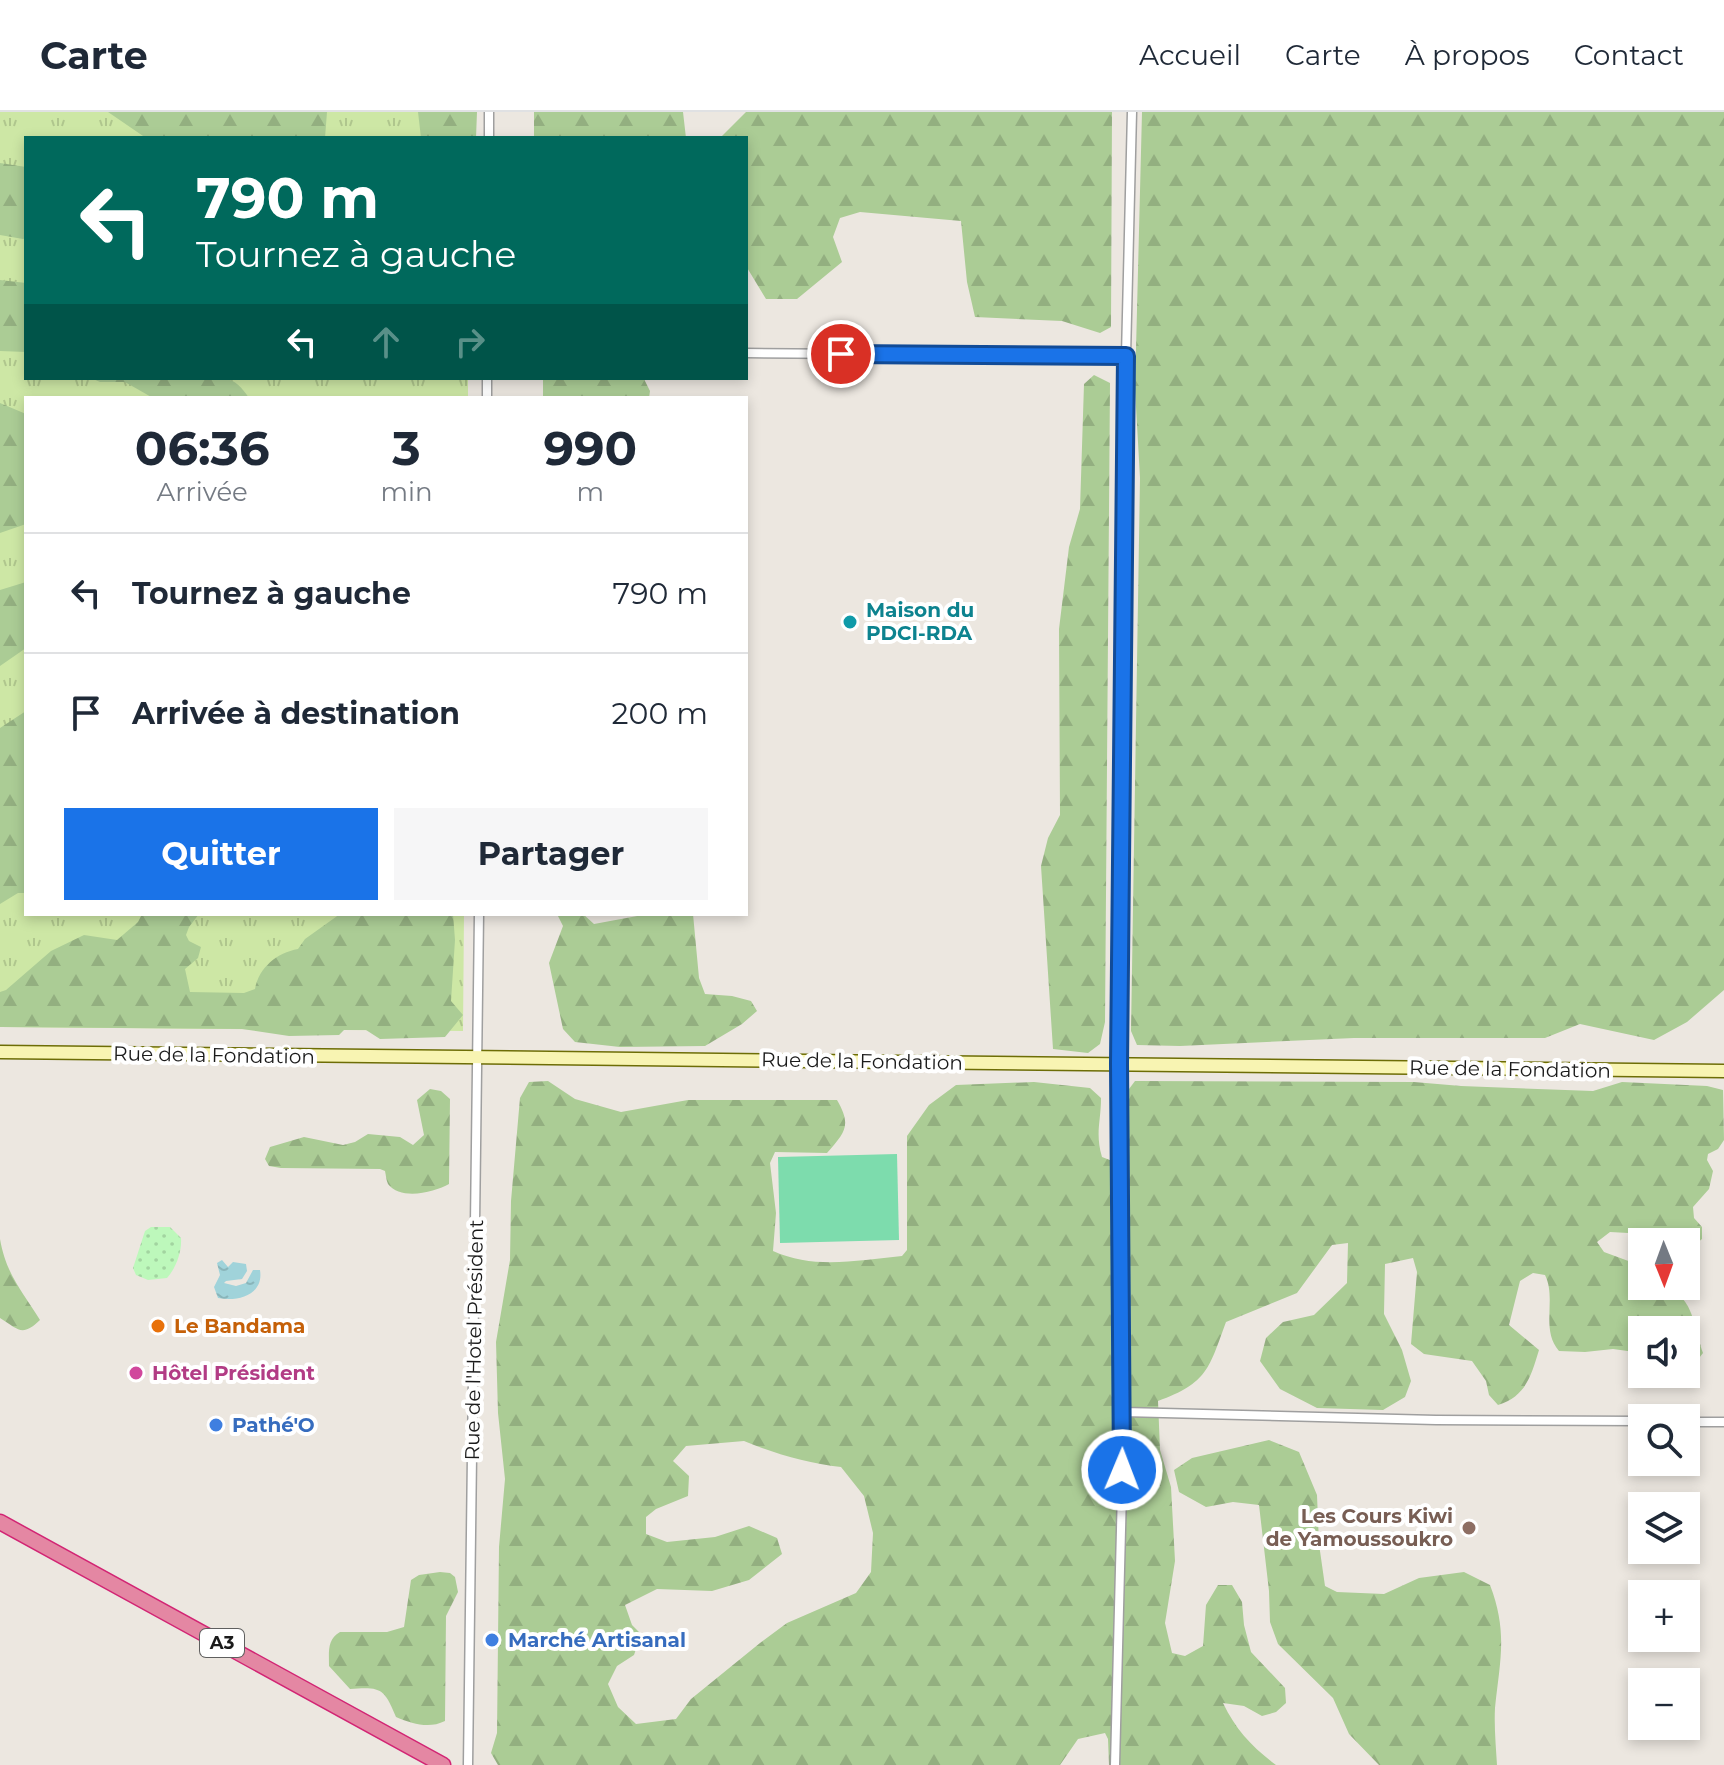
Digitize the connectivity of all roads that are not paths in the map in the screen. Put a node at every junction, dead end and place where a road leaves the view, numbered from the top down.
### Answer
1 (489, 112) edge
2 (1132, 112) edge
3 (489, 136) edge
4 (748, 353) edge
5 (1126, 356) junction
6 (479, 916) edge
7 (0, 1052) edge
8 (477, 1056) junction
9 (1119, 1064) junction
10 (1724, 1071) edge
11 (1124, 1412) junction
12 (1628, 1421) edge
13 (1700, 1422) edge
14 (1724, 1422) edge
15 (0, 1522) edge
16 (443, 1765) edge
17 (468, 1765) edge
18 (1115, 1765) edge

1 - 3 street
2 - 5 street
4 - 5 street
5 - 9 street
6 - 8 street, Rue de l'Hotel Président
7 - 8 street, Rue de la Fondation
8 - 9 street, Rue de la Fondation
8 - 17 street, Rue de l'Hotel Président
9 - 10 street, Rue de la Fondation
9 - 11 street
11 - 12 street
11 - 18 street
13 - 14 street
15 - 16 highway, A3

